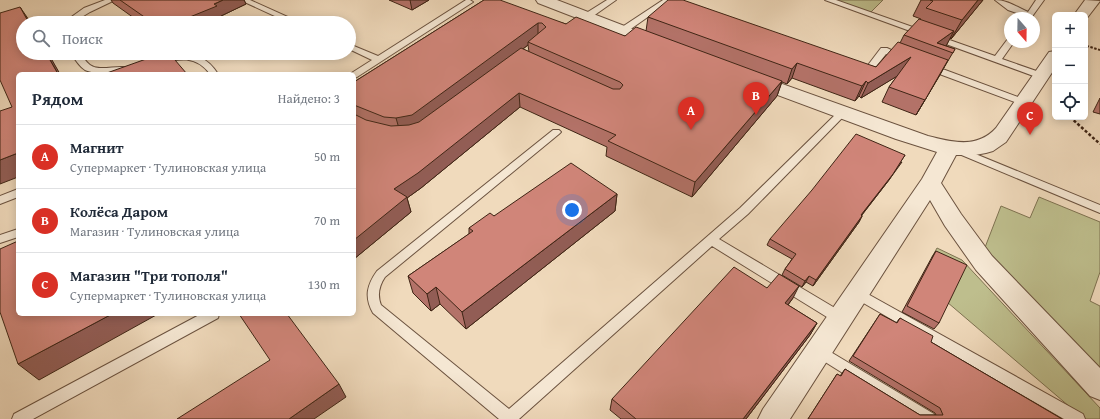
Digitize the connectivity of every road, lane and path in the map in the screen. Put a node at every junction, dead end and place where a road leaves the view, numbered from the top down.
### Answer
1 (112, 0) edge
2 (244, 0) edge
3 (543, 0) edge
4 (612, 0) edge
5 (668, 0) edge
6 (829, 0) edge
7 (999, 0) edge
8 (1040, 0) edge
9 (1093, 0) edge
10 (469, 2) dead end
11 (1020, 12) edge
12 (1031, 12) edge
13 (1084, 12) edge
14 (78, 16) edge
15 (281, 16) edge
16 (586, 17) junction
17 (622, 31) junction
18 (1005, 48) edge
19 (1086, 48) edge
20 (356, 49) edge
21 (670, 49) edge
22 (1100, 50) edge
23 (378, 58) junction
24 (997, 59) junction
25 (81, 60) edge
26 (166, 60) edge
27 (199, 60) edge
28 (1052, 61) edge
29 (151, 63) edge
30 (137, 67) edge
31 (851, 67) edge
32 (212, 72) edge
33 (734, 72) edge
34 (356, 73) edge
35 (1042, 76) junction
36 (1022, 102) junction
37 (842, 112) junction
38 (1073, 120) edge
39 (556, 132) dead end
40 (1100, 144) edge
41 (950, 147) junction
42 (930, 183) junction
43 (16, 194) edge
44 (0, 200) edge
45 (1100, 209) edge
46 (16, 234) edge
47 (0, 239) edge
48 (711, 240) junction
49 (857, 293) junction
50 (209, 316) edge
51 (840, 318) junction
52 (819, 351) junction
53 (1100, 387) edge
54 (20, 419) edge
55 (508, 419) edge
56 (774, 419) edge
57 (929, 419) edge
58 (1078, 419) edge

1 - 14 lane
2 - 15 lane
3 - 16 street
4 - 16 lane
5 - 17 lane
6 - 24 lane
7 - 11 lane
8 - 12 lane
9 - 13 street
10 - 23 lane
16 - 17 street
17 - 21 street
18 - 24 lane
19 - 22 path
20 - 23 lane
23 - 34 lane
24 - 35 lane
25 - 30 lane
26 - 29 lane
27 - 32 lane
28 - 35 street
31 - 36 lane
33 - 37 street
35 - 36 street
36 - 41 street
37 - 41 street
37 - 48 lane
38 - 40 path
39 - 55 lane
41 - 42 street
41 - 45 lane
42 - 49 street
42 - 53 street
43 - 44 lane
46 - 47 lane
48 - 51 lane
48 - 55 lane
49 - 51 street
49 - 58 lane
50 - 54 lane
51 - 52 street
52 - 56 street
52 - 57 lane

